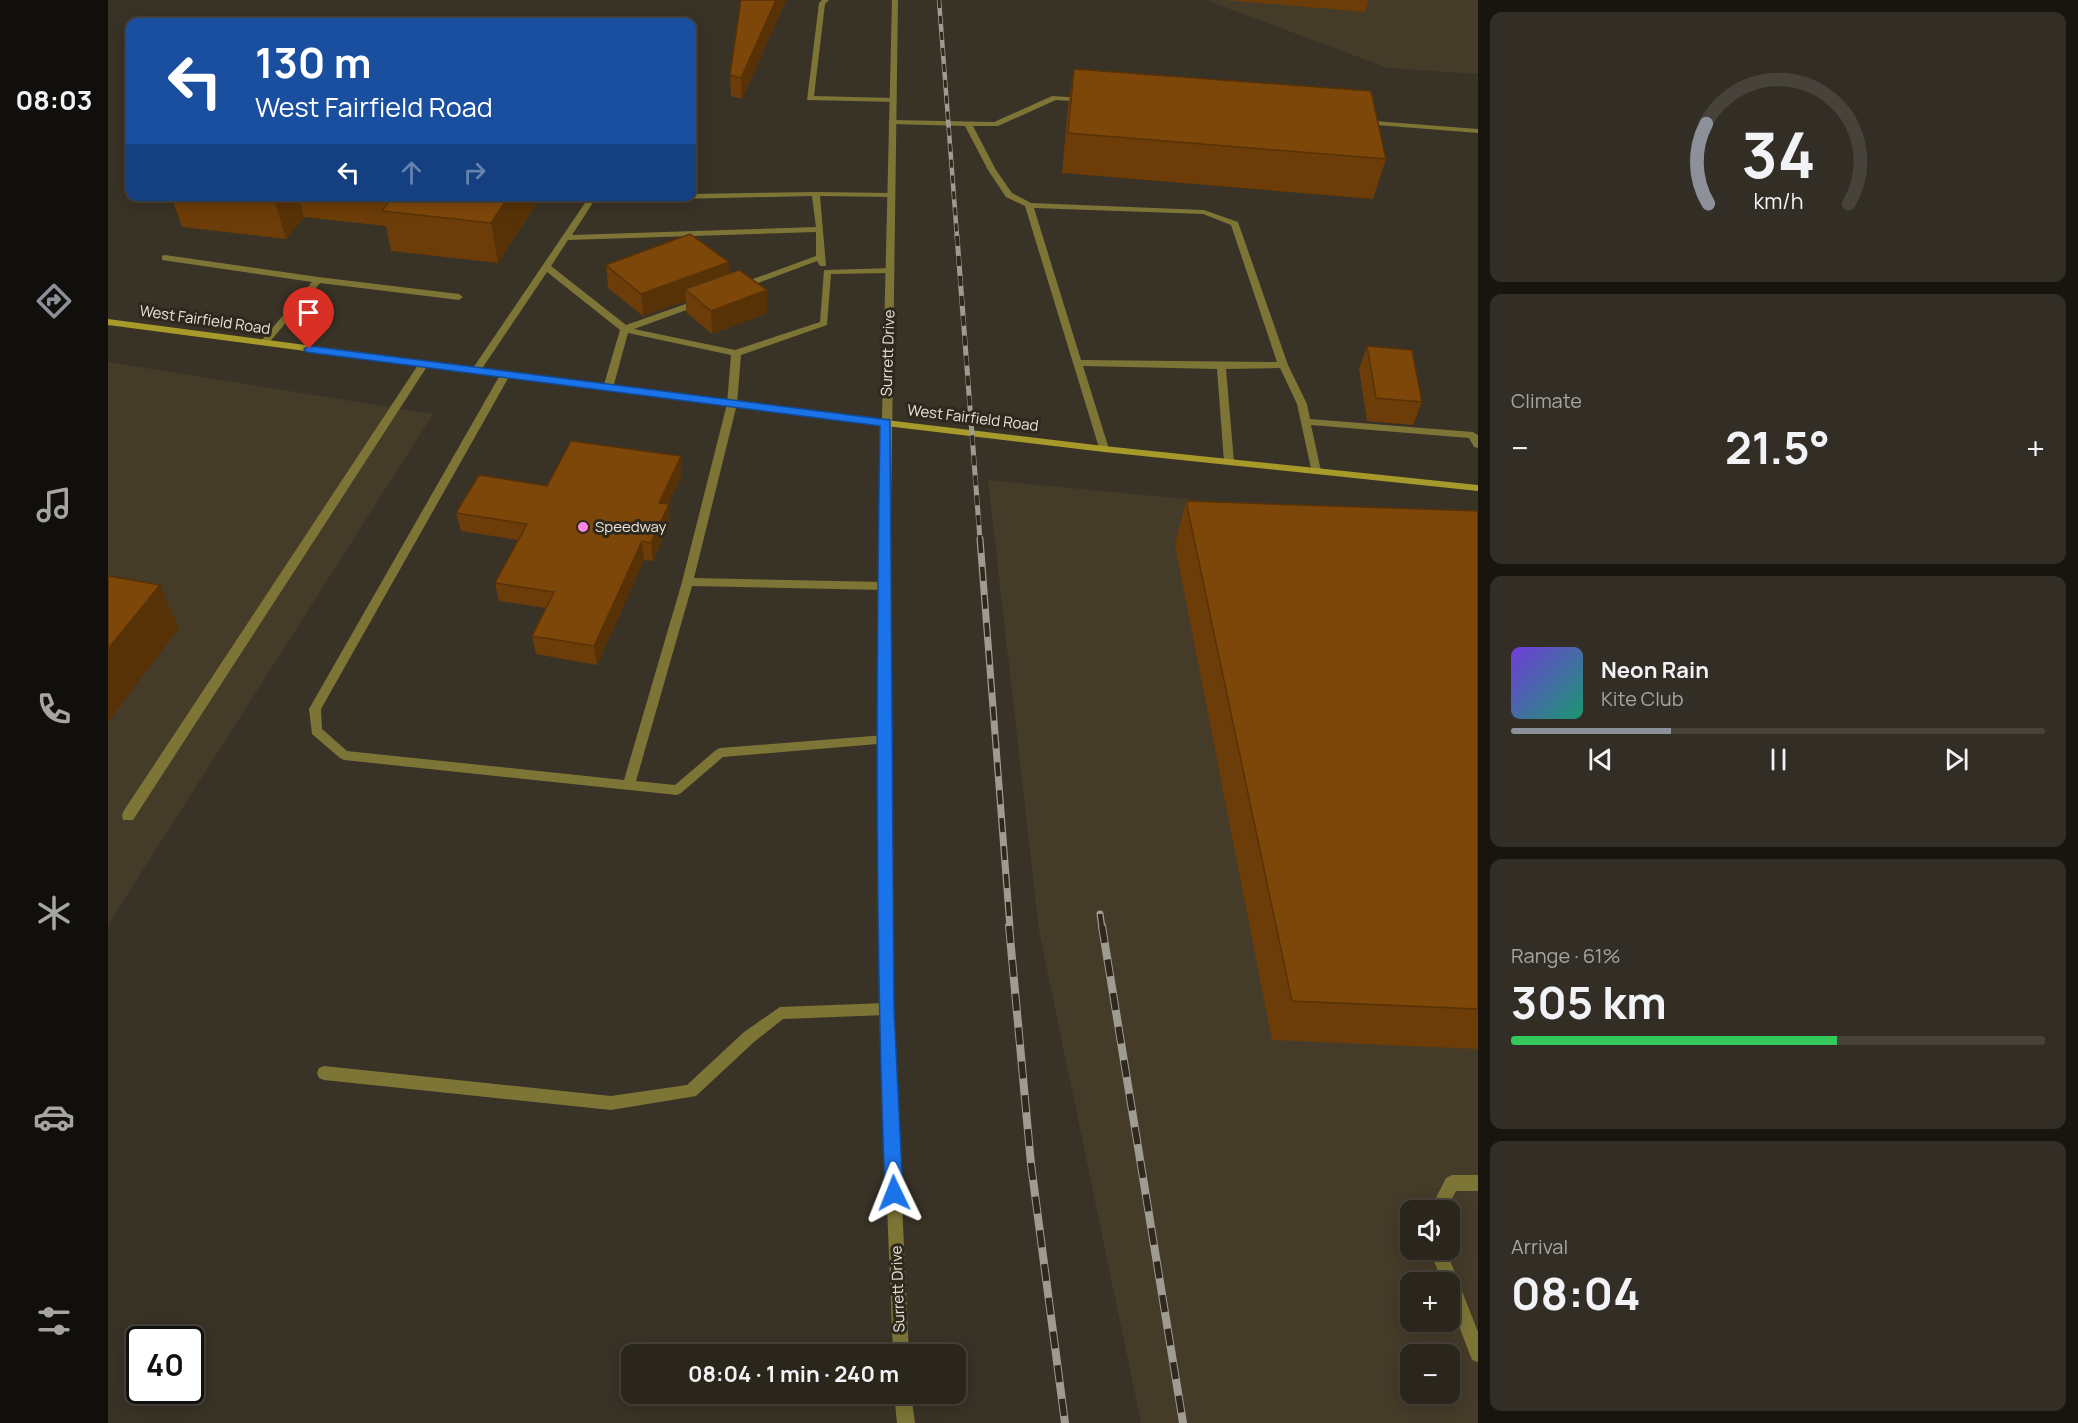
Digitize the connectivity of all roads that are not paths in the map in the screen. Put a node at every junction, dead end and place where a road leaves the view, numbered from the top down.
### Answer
1 (826, 0) edge
2 (895, 0) edge
3 (892, 100) junction
4 (1090, 101) edge
5 (1357, 121) edge
6 (892, 122) junction
7 (968, 124) junction
8 (1478, 131) edge
9 (816, 194) junction
10 (891, 195) junction
11 (696, 197) edge
12 (591, 201) edge
13 (1029, 205) junction
14 (820, 229) junction
15 (566, 238) junction
16 (820, 257) junction
17 (165, 258) dead end
18 (547, 267) junction
19 (890, 270) junction
20 (827, 272) junction
21 (318, 280) junction
22 (734, 289) edge
23 (459, 297) dead end
24 (712, 297) edge
25 (108, 322) edge
26 (625, 329) junction
27 (264, 343) junction
28 (735, 353) junction
29 (1078, 363) junction
30 (423, 365) junction
31 (1283, 365) junction
32 (1221, 366) junction
33 (477, 371) junction
34 (505, 375) junction
35 (608, 388) junction
36 (732, 404) junction
37 (1306, 422) junction
38 (886, 423) junction
39 (1478, 445) edge
40 (1104, 449) junction
41 (1229, 462) junction
42 (1316, 471) junction
43 (1478, 488) edge
44 (688, 582) junction
45 (884, 586) junction
46 (885, 740) junction
47 (629, 784) junction
48 (129, 816) dead end
49 (886, 1009) junction
50 (324, 1073) dead end
51 (1478, 1183) edge
52 (1443, 1200) edge
53 (1442, 1260) edge
54 (901, 1344) edge
55 (1478, 1354) edge
56 (904, 1404) edge
57 (906, 1423) edge

1 - 3 street
2 - 3 street, Surrett Drive
3 - 6 street, Surrett Drive
4 - 7 street
5 - 8 street
6 - 7 street
6 - 10 street, Surrett Drive
7 - 13 street
9 - 10 street
9 - 11 street
9 - 14 street
10 - 19 street, Surrett Drive
12 - 15 street
13 - 29 street
13 - 31 street
14 - 15 street
14 - 16 street
15 - 18 street
16 - 20 street
16 - 22 street
17 - 21 street
18 - 26 street
18 - 33 street
19 - 20 street
19 - 38 street, Surrett Drive
20 - 28 street
21 - 23 street
21 - 27 street
24 - 26 street
25 - 27 main road, West Fairfield Road
26 - 28 street
26 - 35 street
27 - 30 main road, West Fairfield Road
28 - 36 street
29 - 32 street
29 - 40 street
30 - 33 main road, West Fairfield Road
30 - 48 street
31 - 32 street
31 - 37 street
32 - 41 street
33 - 34 main road, West Fairfield Road
34 - 35 main road, West Fairfield Road
34 - 47 street
35 - 36 main road, West Fairfield Road
36 - 38 main road, West Fairfield Road
36 - 44 street
37 - 39 street
37 - 42 street
38 - 40 main road, West Fairfield Road
38 - 45 street, Surrett Drive
40 - 41 main road, West Fairfield Road
41 - 42 main road, West Fairfield Road
42 - 43 main road, West Fairfield Road
44 - 45 street
44 - 47 street
45 - 46 street, Surrett Drive
46 - 47 street
46 - 49 street, Surrett Drive
49 - 50 street
49 - 54 street, Surrett Drive
51 - 52 street
53 - 55 street
56 - 57 street

